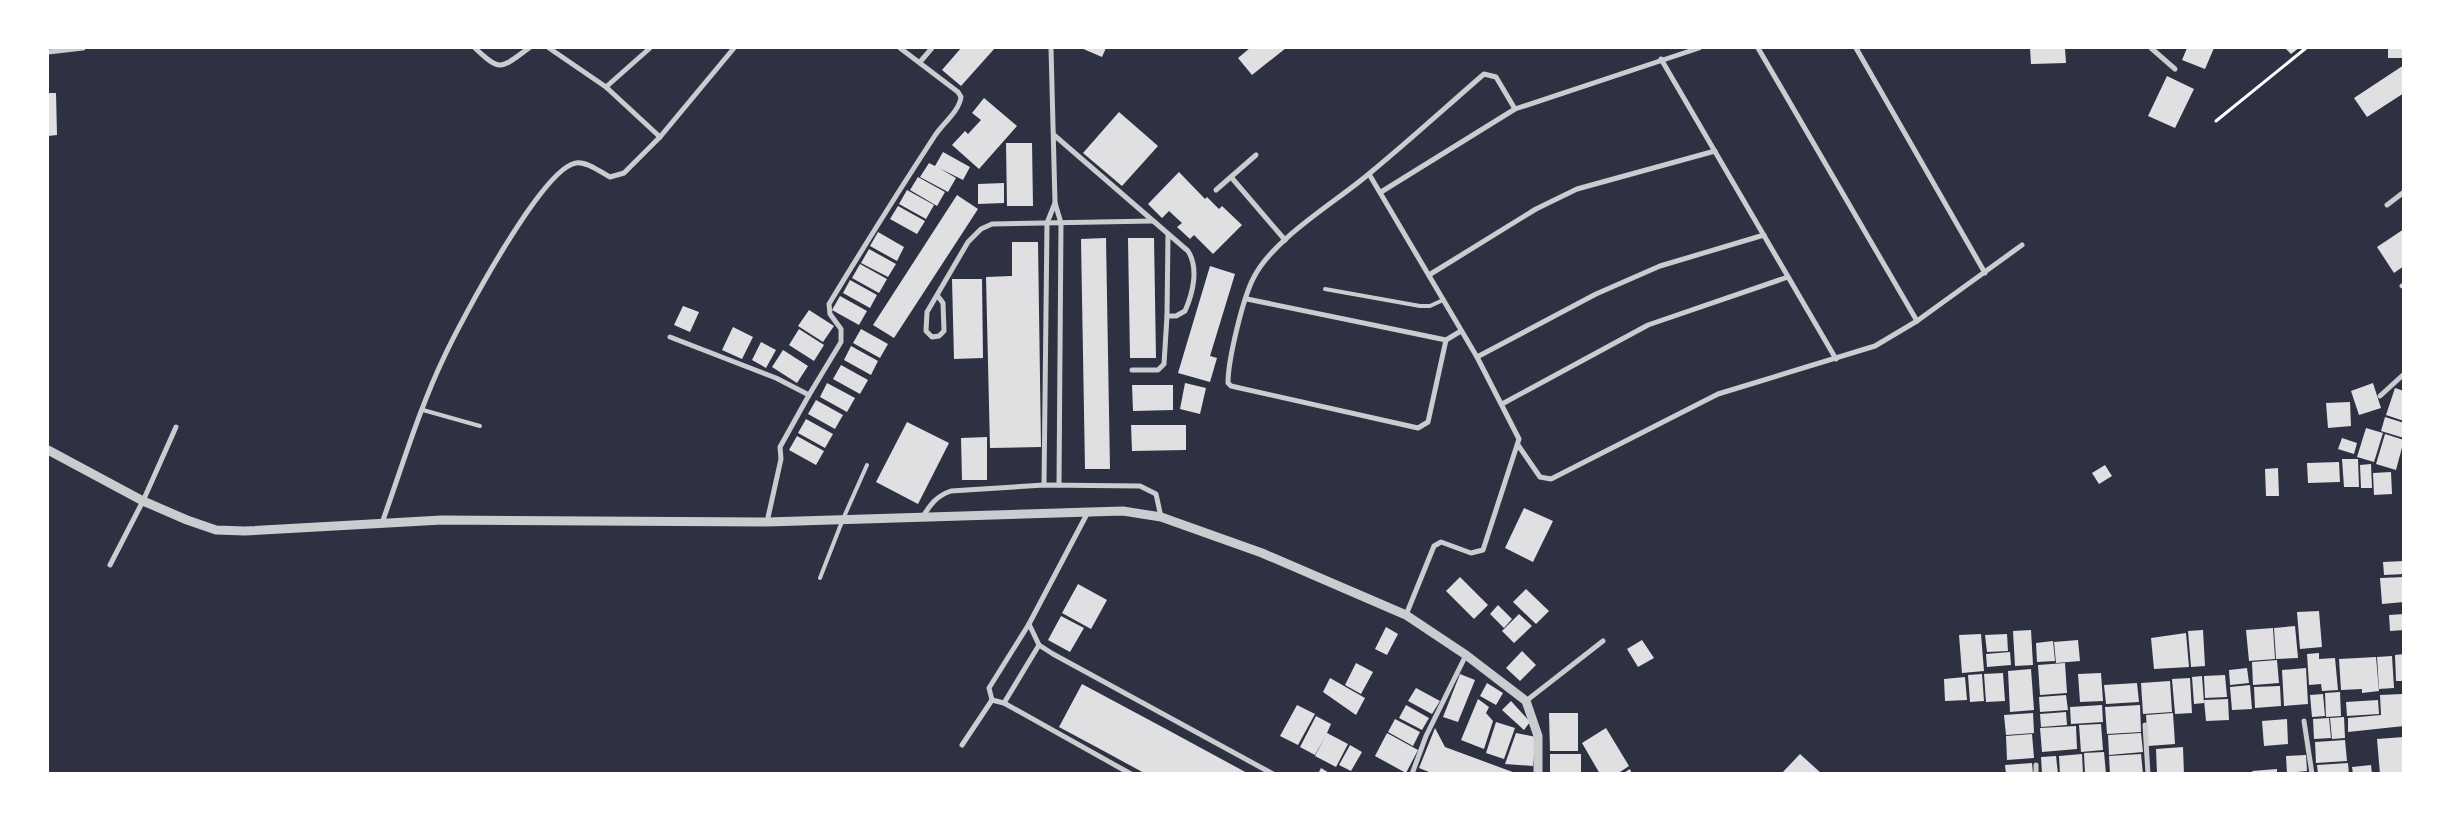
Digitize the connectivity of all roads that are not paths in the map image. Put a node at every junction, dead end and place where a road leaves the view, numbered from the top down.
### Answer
1 (83, 48) edge
2 (475, 48) edge
3 (529, 48) edge
4 (549, 48) edge
5 (650, 48) edge
6 (734, 48) edge
7 (900, 48) edge
8 (932, 48) edge
9 (1051, 48) edge
10 (1699, 48) edge
11 (1758, 48) edge
12 (1856, 48) edge
13 (2151, 48) edge
14 (48, 52) edge
15 (1661, 59) junction
16 (920, 62) junction
17 (2175, 69) dead end
18 (606, 87) junction
19 (1516, 109) junction
20 (1054, 135) junction
21 (660, 137) junction
22 (1715, 151) junction
23 (1256, 155) dead end
24 (1370, 174) junction
25 (1231, 177) junction
26 (1216, 190) dead end
27 (1381, 192) junction
28 (2404, 192) edge
29 (1055, 202) junction
30 (2387, 205) dead end
31 (1153, 221) junction
32 (1047, 223) junction
33 (1061, 223) junction
34 (1168, 234) junction
35 (1764, 235) junction
36 (1285, 240) junction
37 (2022, 246) dead end
38 (1985, 273) junction
39 (1429, 275) junction
40 (1788, 277) junction
41 (1325, 289) dead end
42 (938, 295) junction
43 (1247, 299) junction
44 (1443, 300) junction
45 (1167, 316) junction
46 (1917, 321) junction
47 (1460, 331) junction
48 (670, 336) dead end
49 (1446, 340) junction
50 (1477, 357) junction
51 (1836, 359) junction
52 (1132, 370) dead end
53 (2404, 374) edge
54 (808, 394) junction
55 (2380, 396) dead end
56 (1502, 404) junction
57 (422, 410) junction
58 (480, 426) dead end
59 (176, 427) dead end
60 (1518, 445) junction
61 (48, 450) edge
62 (866, 466) dead end
63 (1044, 485) junction
64 (1059, 485) junction
65 (143, 501) junction
66 (1088, 512) junction
67 (1161, 517) junction
68 (843, 519) junction
69 (922, 519) junction
70 (767, 522) junction
71 (382, 523) junction
72 (110, 565) dead end
73 (820, 578) dead end
74 (1406, 615) junction
75 (1029, 624) junction
76 (1603, 641) dead end
77 (1038, 645) junction
78 (1466, 654) junction
79 (992, 700) junction
80 (1526, 701) junction
81 (1004, 703) junction
82 (2304, 722) dead end
83 (2145, 725) dead end
84 (962, 745) dead end
85 (2036, 765) dead end
86 (1131, 774) edge
87 (1273, 774) edge
88 (1412, 774) edge
89 (1538, 774) edge
90 (2036, 774) edge
91 (2148, 774) edge
92 (2312, 774) edge

1 - 14 street
2 - 3 street
4 - 18 street
5 - 18 street
6 - 21 street
7 - 16 street
8 - 16 street
9 - 20 street
10 - 15 street
11 - 46 street
12 - 38 street
13 - 17 street
15 - 19 street
15 - 22 street
16 - 54 street
18 - 21 street
19 - 24 street
19 - 27 street
20 - 29 street
20 - 31 street
21 - 57 street
22 - 35 street
22 - 39 street
23 - 25 street
24 - 27 street
24 - 36 street
25 - 26 street
25 - 36 street
27 - 39 street
28 - 30 street
29 - 32 street
29 - 33 street
31 - 33 street
31 - 34 street
32 - 33 street
32 - 42 street
32 - 63 street
33 - 64 street
34 - 45 street
34 - 45 street
35 - 40 street
35 - 50 street
36 - 43 street
37 - 38 street
38 - 46 street
39 - 44 street
40 - 51 street
40 - 56 street
41 - 44 lane
42 - 42 street
43 - 49 street
43 - 49 street
44 - 47 street
45 - 52 street
46 - 51 street
47 - 49 street
47 - 50 street
48 - 54 street
50 - 56 street
51 - 60 street
53 - 55 street
54 - 70 street
56 - 60 street
57 - 58 lane
57 - 71 street
59 - 65 street
60 - 74 street
61 - 65 street
62 - 68 lane
63 - 64 street
63 - 69 street
64 - 67 street
65 - 71 street
65 - 72 street
66 - 67 street
66 - 69 street
66 - 75 street
67 - 74 street
68 - 69 street
68 - 70 street
68 - 73 lane
70 - 71 street
74 - 78 street
75 - 77 street
75 - 79 street
76 - 80 street
77 - 81 street
77 - 87 street
78 - 80 street
78 - 88 street
79 - 81 street
79 - 84 street
80 - 89 street
81 - 86 street
82 - 92 street
83 - 91 street
85 - 90 street

